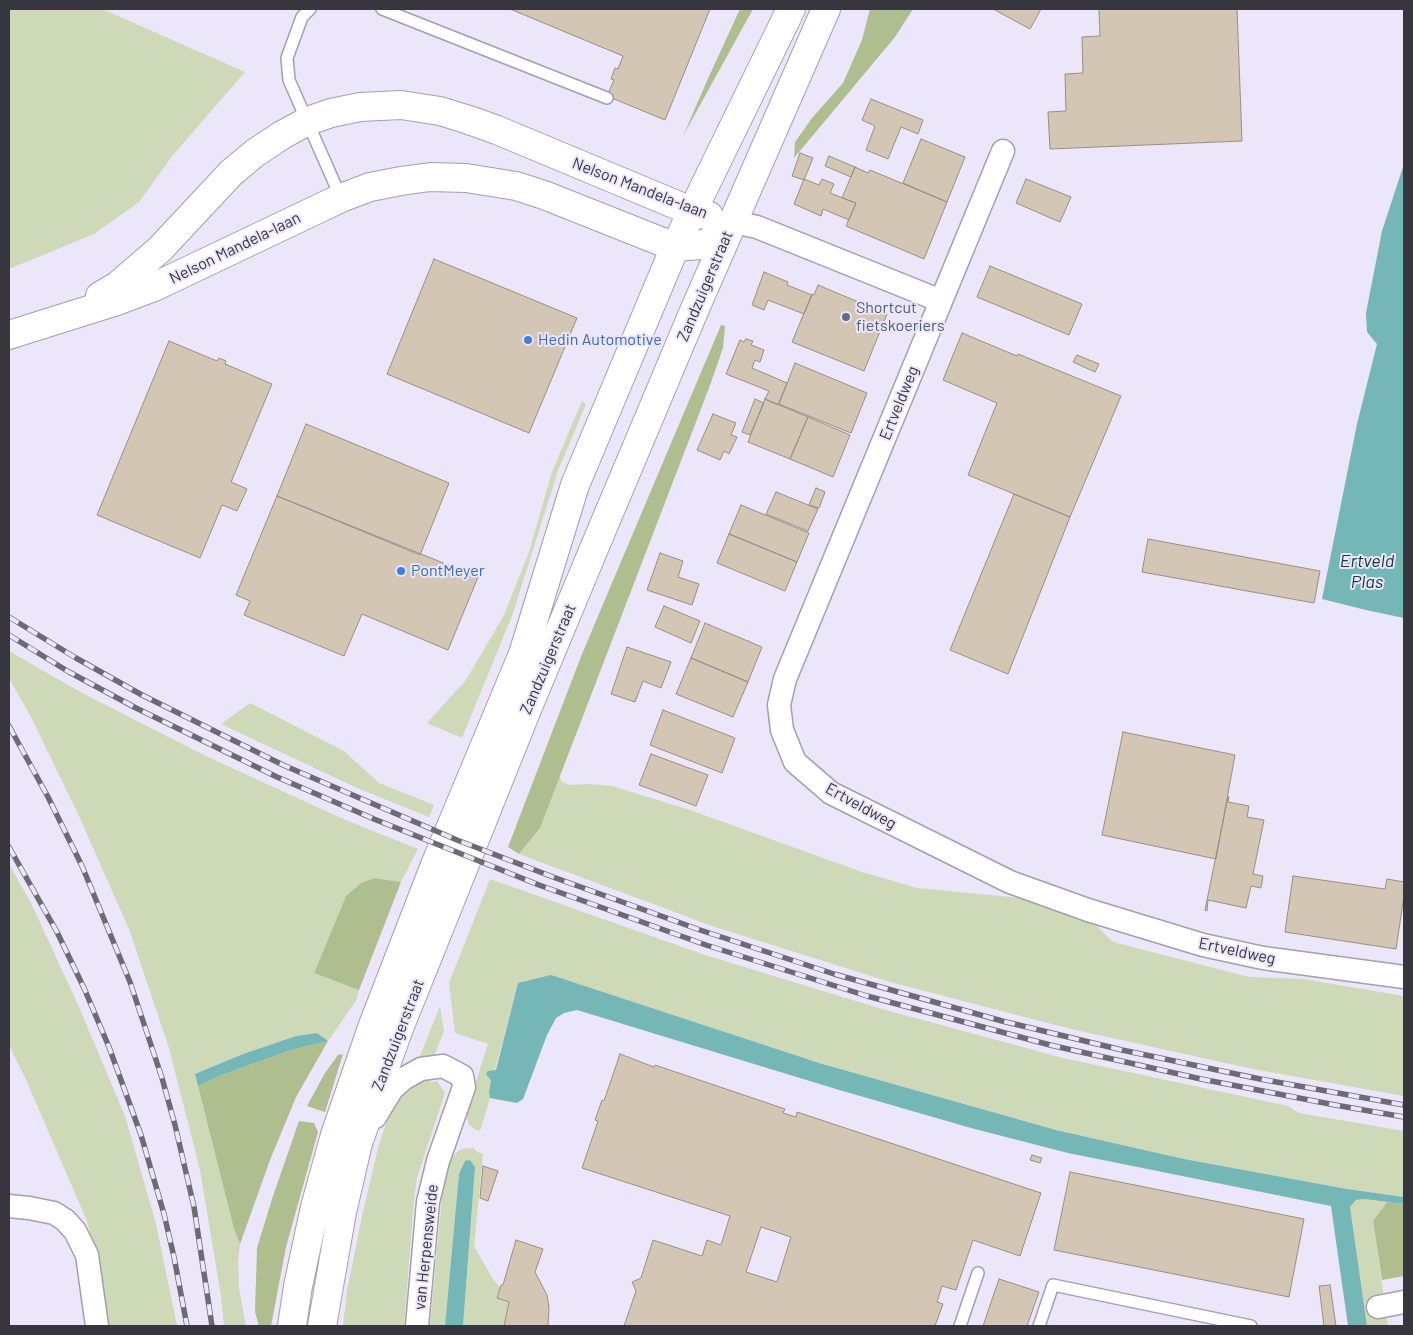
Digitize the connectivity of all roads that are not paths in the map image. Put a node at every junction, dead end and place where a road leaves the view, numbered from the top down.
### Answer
1 (310, 9) edge
2 (382, 9) edge
3 (791, 9) edge
4 (826, 9) edge
5 (608, 98) dead end
6 (308, 121) junction
7 (1004, 152) dead end
8 (341, 198) junction
9 (692, 211) junction
10 (733, 222) junction
11 (675, 247) junction
12 (940, 301) junction
13 (55, 321) junction
14 (9, 334) edge
15 (1404, 977) edge
16 (358, 1143) junction
17 (9, 1206) edge
18 (978, 1273) dead end
19 (1404, 1302) edge
20 (1378, 1307) dead end
21 (97, 1326) edge
22 (292, 1326) edge
23 (322, 1326) edge
24 (417, 1326) edge
25 (960, 1326) edge
26 (1039, 1326) edge
27 (1252, 1326) edge

1 - 6 lane
2 - 5 lane
3 - 9 main road, Zandzuigerstraat
4 - 10 main road, Zandzuigerstraat
6 - 8 lane
6 - 9 main road, Nelson Mandela-laan
6 - 13 main road, Nelson Mandela-laan
7 - 12 street, Ertveldweg
8 - 11 main road, Nelson Mandela-laan
8 - 13 main road, Nelson Mandela-laan
9 - 10 main road, Nelson Mandela-laan
9 - 11 main road, Zandzuigerstraat
10 - 11 main road, Nelson Mandela-laan
10 - 12 street
10 - 16 main road, Zandzuigerstraat
11 - 22 main road, Zandzuigerstraat
12 - 15 street, Ertveldweg
13 - 14 main road, Nelson Mandela-laan
16 - 23 main road, Zandzuigerstraat
16 - 24 street, van Herpensweide
17 - 21 street
18 - 25 lane
19 - 20 street
26 - 27 lane

